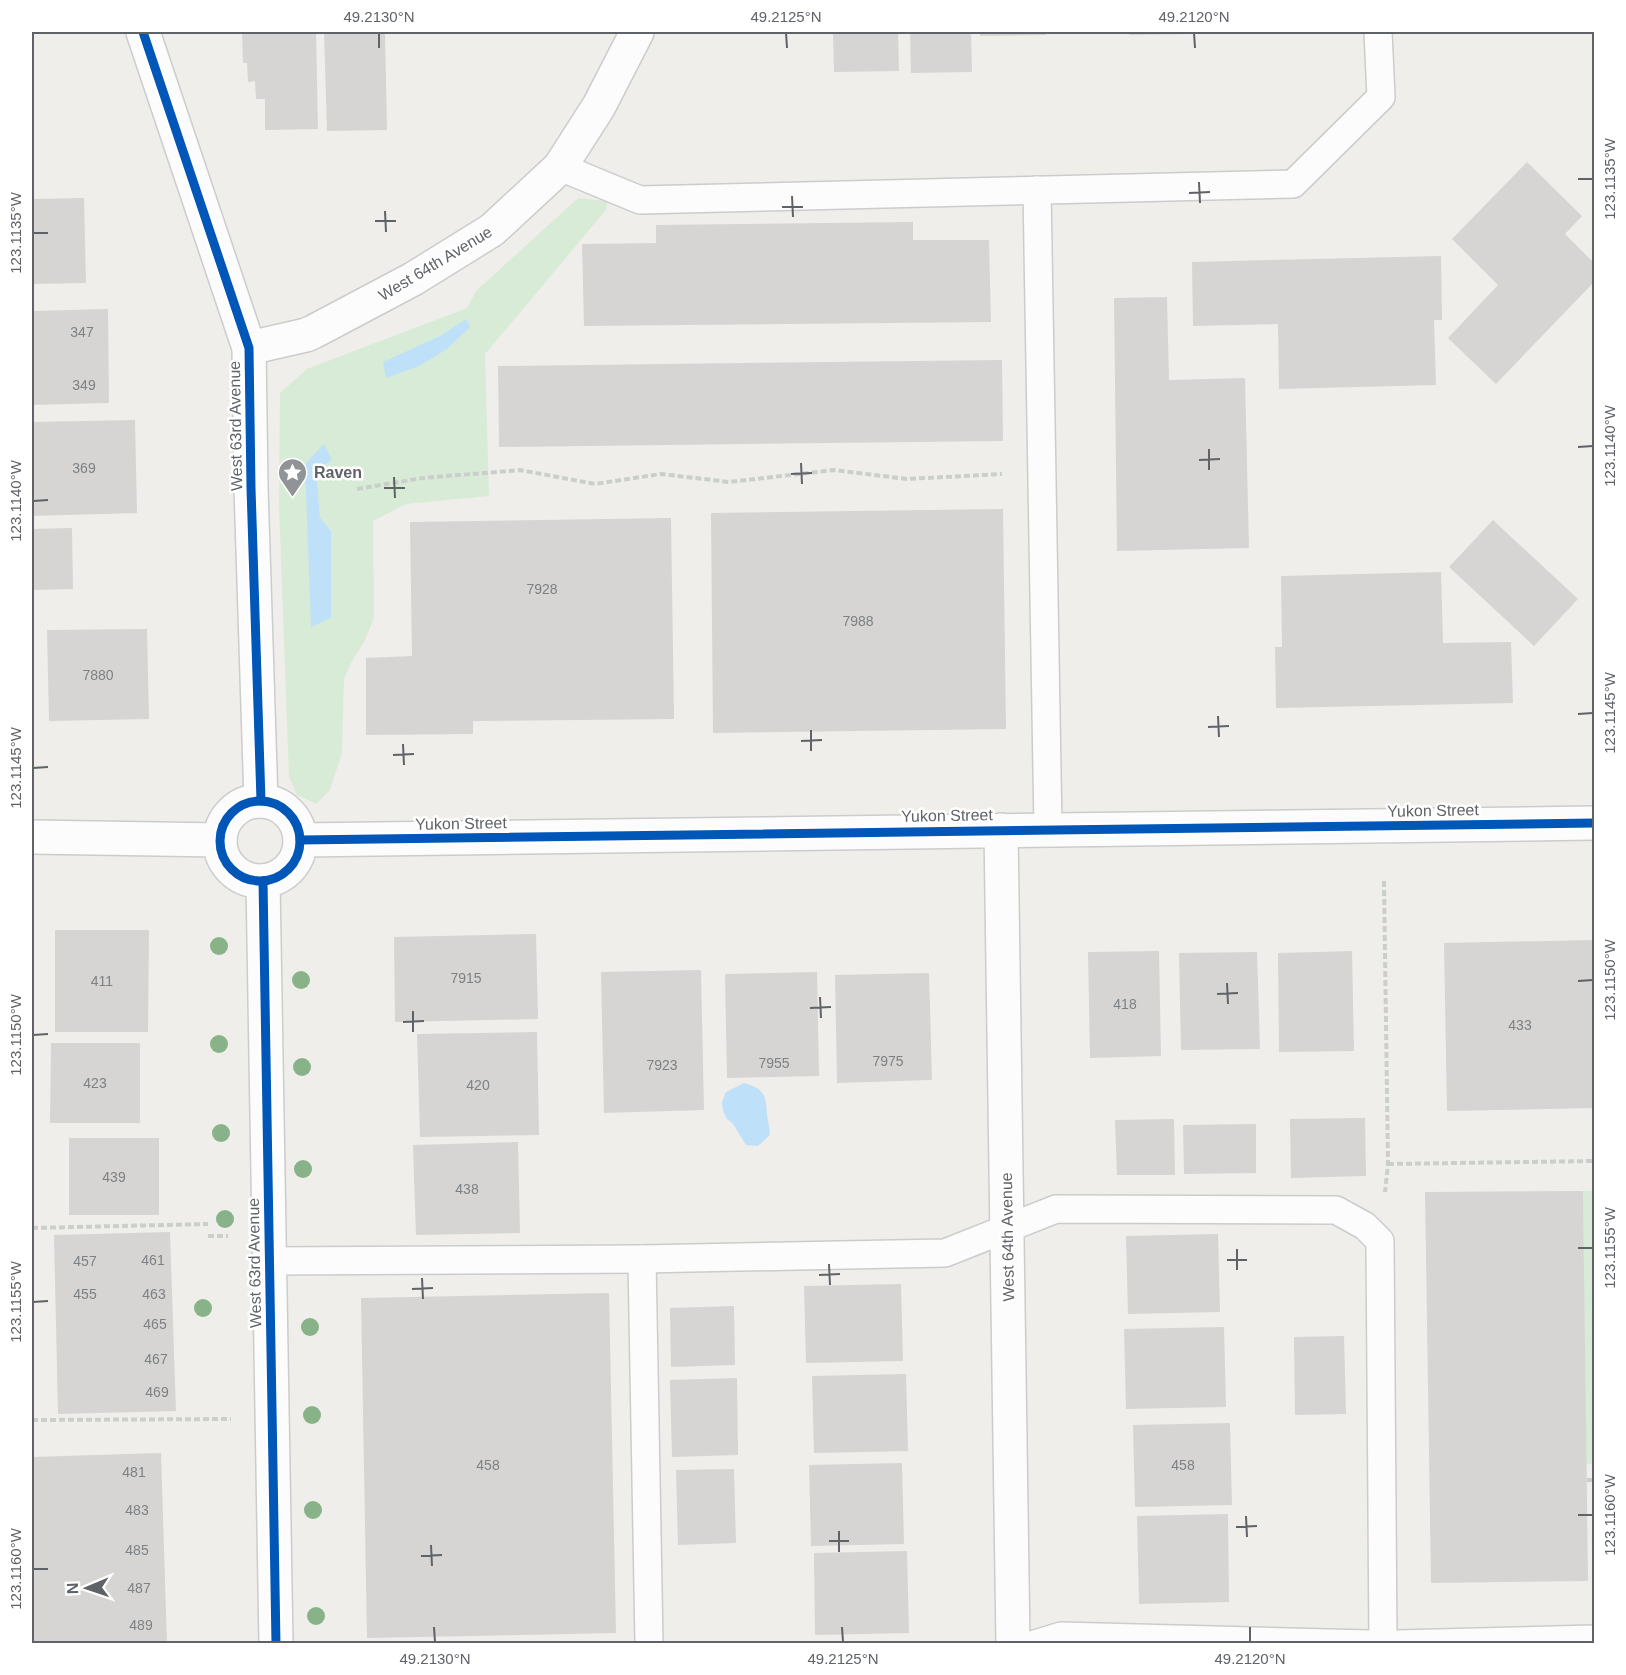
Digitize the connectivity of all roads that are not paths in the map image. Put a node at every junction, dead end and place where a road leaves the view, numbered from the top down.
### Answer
1 (143, 32) edge
2 (638, 32) edge
3 (1378, 32) edge
4 (560, 167) junction
5 (1036, 190) junction
6 (249, 348) junction
7 (261, 801) junction
8 (1594, 823) edge
9 (1048, 829) junction
10 (1001, 830) junction
11 (32, 837) edge
12 (220, 840) junction
13 (300, 840) junction
14 (263, 882) junction
15 (1007, 1228) junction
16 (642, 1259) junction
17 (269, 1261) junction
18 (1594, 1639) edge
19 (276, 1644) edge
20 (649, 1644) edge
21 (1013, 1644) edge
22 (1035, 1644) edge
23 (1369, 1644) edge
24 (1383, 1644) edge
25 (1398, 1644) edge

1 - 6 street, West 63rd Avenue
2 - 4 street, West 64th Avenue
3 - 5 lane
4 - 5 lane
4 - 6 street, West 64th Avenue
5 - 9 lane
6 - 7 street, West 63rd Avenue
7 - 12 street
7 - 13 street
8 - 9 street, Yukon Street
9 - 10 street, Yukon Street
10 - 13 street, Yukon Street
10 - 15 street, West 64th Avenue
11 - 12 street
12 - 14 street
13 - 14 street
14 - 17 street, West 63rd Avenue
15 - 16 lane
15 - 21 street, West 64th Avenue
15 - 24 lane
16 - 17 lane
16 - 20 lane
17 - 19 street, West 63rd Avenue
18 - 25 lane
22 - 23 lane

